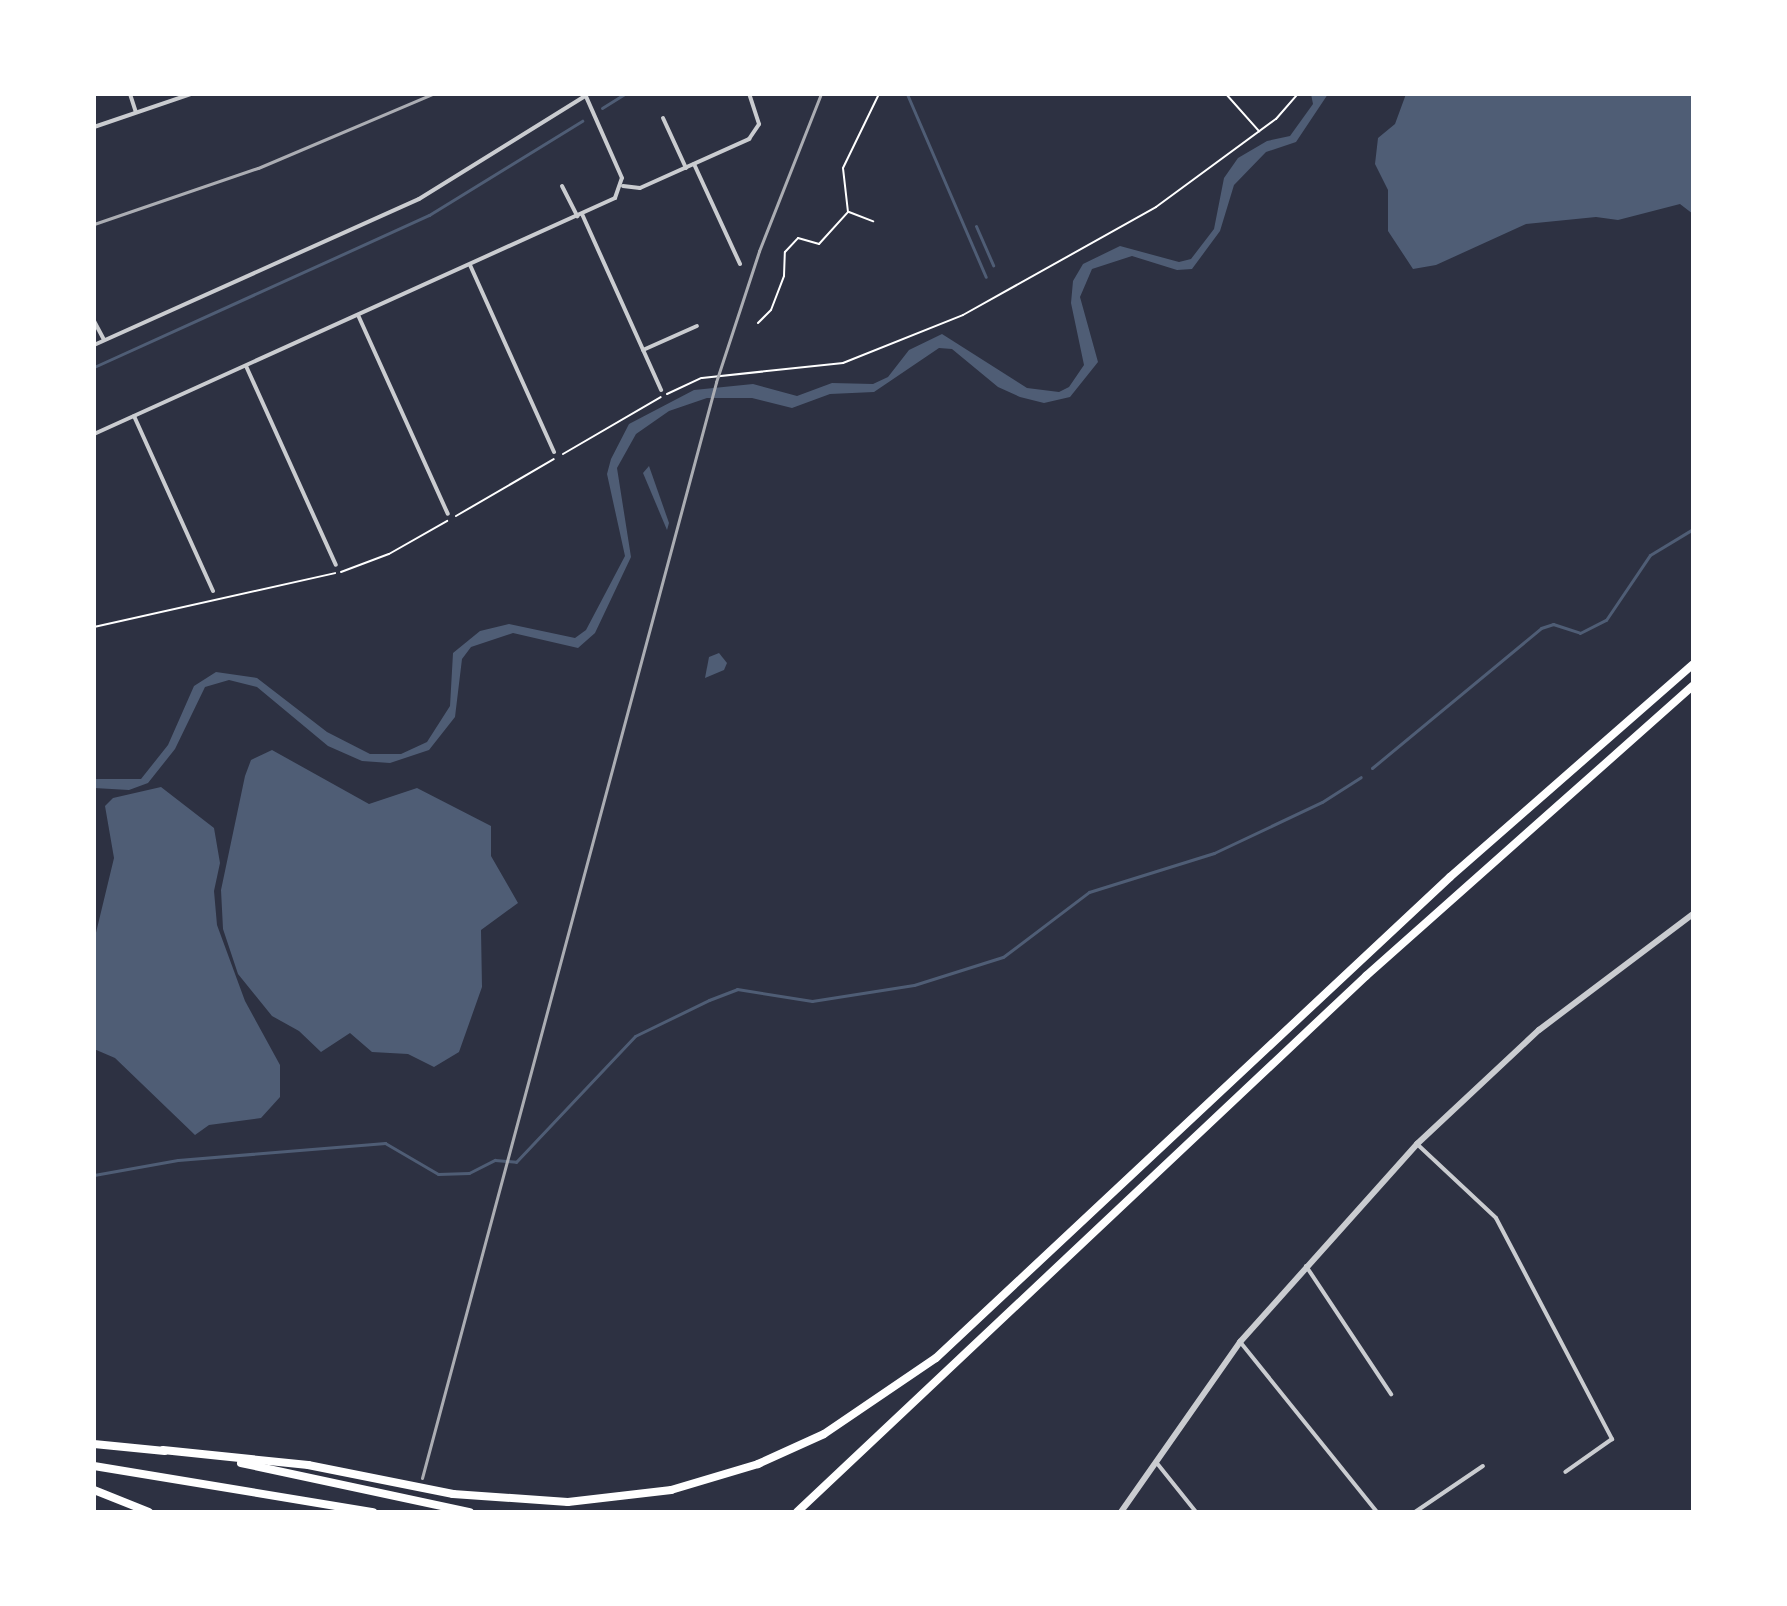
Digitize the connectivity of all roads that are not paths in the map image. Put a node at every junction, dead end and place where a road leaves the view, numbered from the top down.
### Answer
1 (130, 94) edge
2 (191, 94) edge
3 (749, 94) edge
4 (585, 95) edge
5 (136, 112) junction
6 (663, 118) dead end
7 (94, 127) edge
8 (694, 164) junction
9 (686, 168) junction
10 (562, 186) dead end
11 (623, 186) junction
12 (579, 216) junction
13 (740, 264) dead end
14 (470, 265) junction
15 (358, 315) junction
16 (94, 321) edge
17 (697, 326) dead end
18 (104, 341) junction
19 (94, 345) edge
20 (643, 350) junction
21 (246, 366) junction
22 (661, 390) dead end
23 (134, 416) junction
24 (94, 434) edge
25 (554, 452) dead end
26 (448, 514) dead end
27 (336, 565) dead end
28 (213, 591) dead end
29 (1693, 664) edge
30 (1693, 686) edge
31 (1693, 914) edge
32 (1417, 1144) junction
33 (1306, 1265) junction
34 (1240, 1342) junction
35 (1391, 1394) dead end
36 (94, 1441) edge
37 (158, 1450) junction
38 (1156, 1462) junction
39 (94, 1466) edge
40 (1483, 1466) dead end
41 (1565, 1472) dead end
42 (94, 1490) edge
43 (149, 1512) edge
44 (373, 1512) edge
45 (470, 1512) edge
46 (797, 1512) edge
47 (1121, 1512) edge
48 (1196, 1512) edge
49 (1377, 1512) edge
50 (1415, 1512) edge

1 - 5 street
2 - 5 street
3 - 8 street
4 - 11 street
4 - 18 street
5 - 7 street
6 - 9 street
8 - 9 street
8 - 13 street
9 - 11 street
10 - 12 street
11 - 12 street
12 - 14 street
12 - 20 street
14 - 15 street
14 - 25 street
15 - 21 street
15 - 26 street
16 - 18 street
17 - 20 street
18 - 19 street
20 - 22 street
21 - 23 street
21 - 27 street
23 - 24 street
23 - 28 street
29 - 37 highway
30 - 46 highway
31 - 32 street
32 - 33 street
32 - 41 street
33 - 34 street
33 - 35 street
34 - 38 street
34 - 49 street
36 - 37 highway
37 - 45 highway
38 - 47 street
38 - 48 street
39 - 44 highway
40 - 50 street
42 - 43 highway

